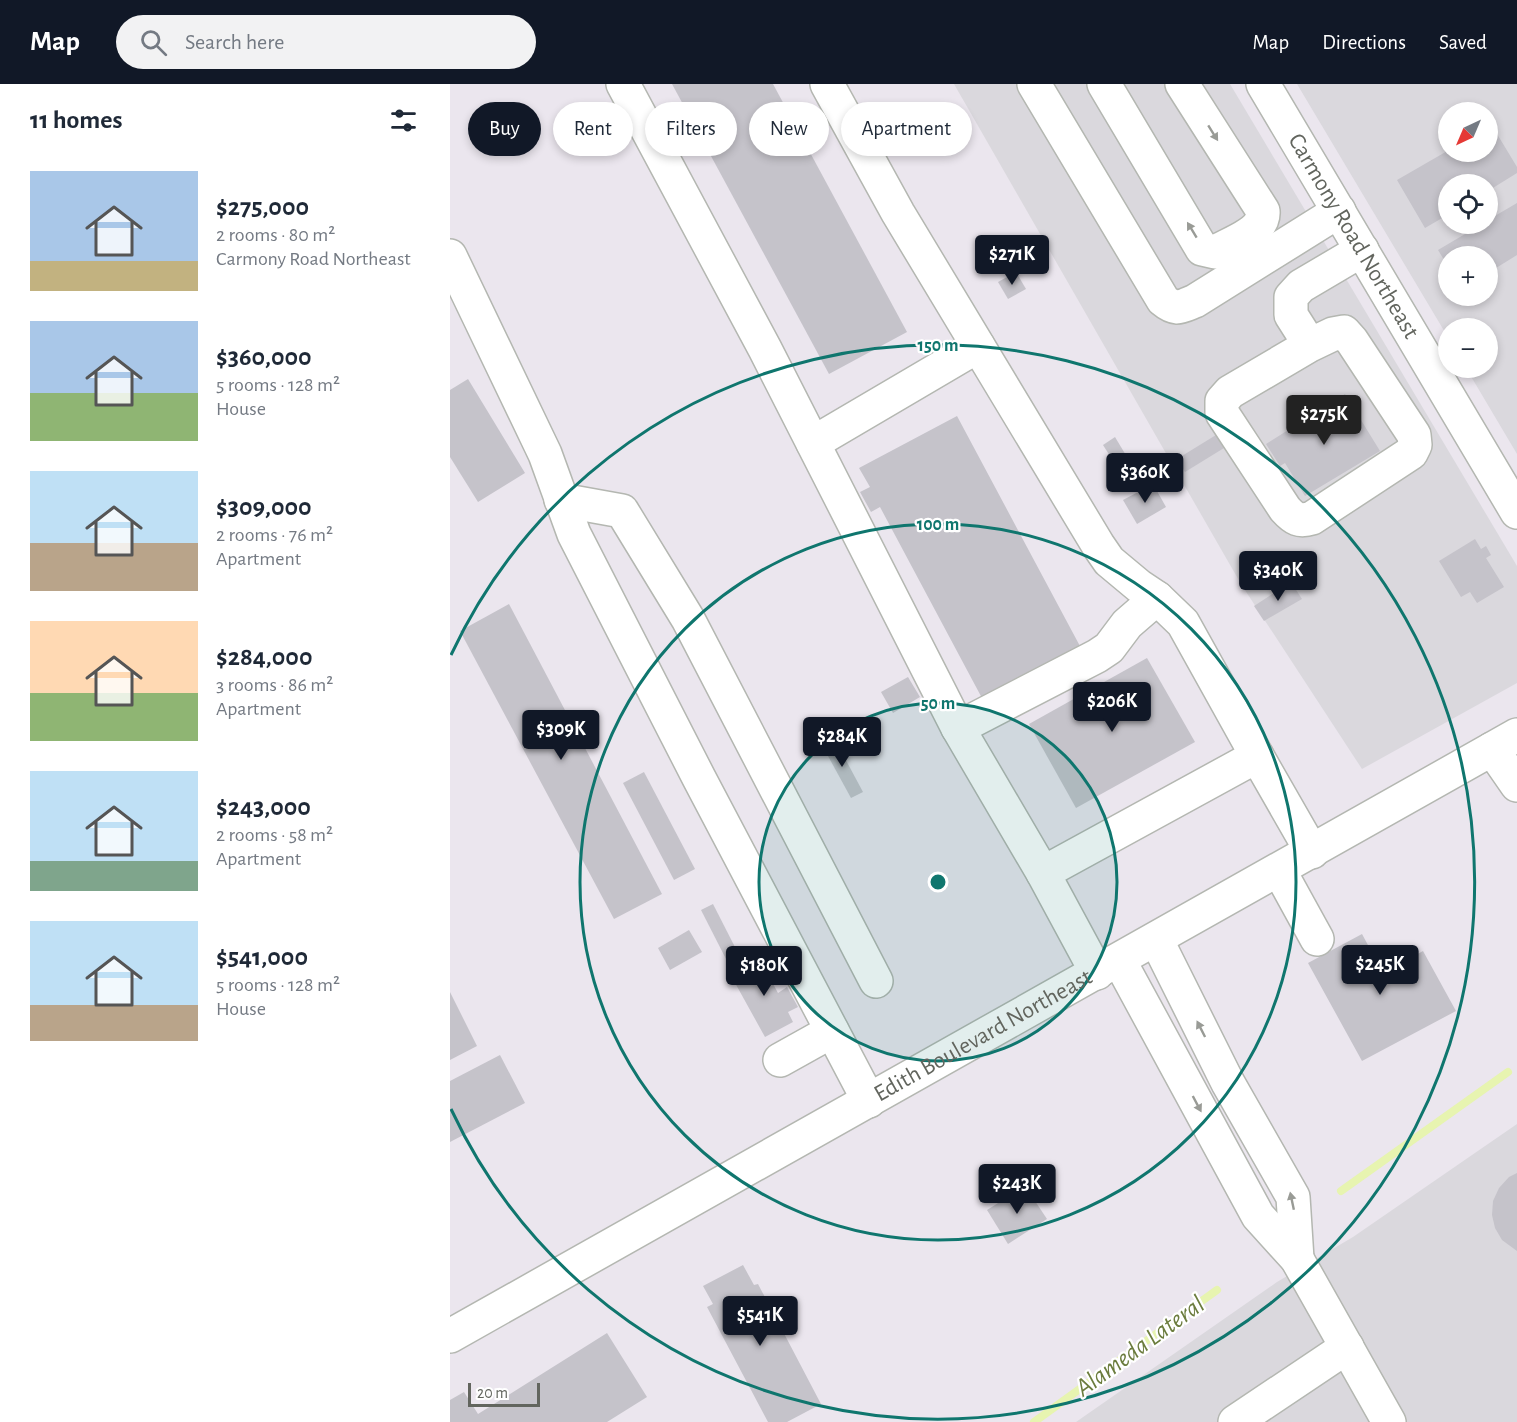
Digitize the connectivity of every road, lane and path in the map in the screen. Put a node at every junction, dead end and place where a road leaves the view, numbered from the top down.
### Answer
1 (623, 84) edge
2 (827, 84) edge
3 (1034, 84) edge
4 (1104, 84) edge
5 (1182, 84) edge
6 (1263, 84) edge
7 (1339, 211) junction
8 (1362, 250) junction
9 (450, 256) edge
10 (1310, 345) junction
11 (978, 346) junction
12 (813, 443) junction
13 (561, 500) junction
14 (1517, 512) edge
15 (1157, 598) junction
16 (958, 728) junction
17 (1505, 742) edge
18 (1257, 756) junction
19 (1517, 786) edge
20 (1312, 852) junction
21 (1279, 870) junction
22 (1043, 873) junction
23 (1156, 939) junction
24 (1317, 939) dead end
25 (1108, 966) junction
26 (876, 981) dead end
27 (832, 1031) junction
28 (780, 1060) dead end
29 (869, 1101) junction
30 (1297, 1259) junction
31 (450, 1336) edge
32 (1347, 1347) junction
33 (1235, 1422) edge
34 (1389, 1422) edge

1 - 12 street
2 - 11 street
3 - 7 street
5 -> 4 street
6 - 7 street, Carmony Road Northeast
7 - 8 street, Carmony Road Northeast
8 - 10 street
8 - 14 street, Carmony Road Northeast
9 - 13 street
10 - 10 street
11 - 12 street
11 - 15 street
12 - 16 street
13 - 26 street
13 - 27 street
15 - 16 street
15 - 18 street
16 - 22 street
17 - 19 street
17 - 20 street, Edith Boulevard Northeast
18 - 20 street
18 - 22 street
20 - 21 street, Edith Boulevard Northeast
21 - 23 street, Edith Boulevard Northeast
21 - 24 street
22 - 25 street
23 - 25 street, Edith Boulevard Northeast
30 -> 23 street
25 - 29 street, Edith Boulevard Northeast
25 -> 30 street
27 - 28 street
27 - 29 street
29 - 31 street, Edith Boulevard Northeast
30 - 32 street
32 - 33 street
32 - 34 street

